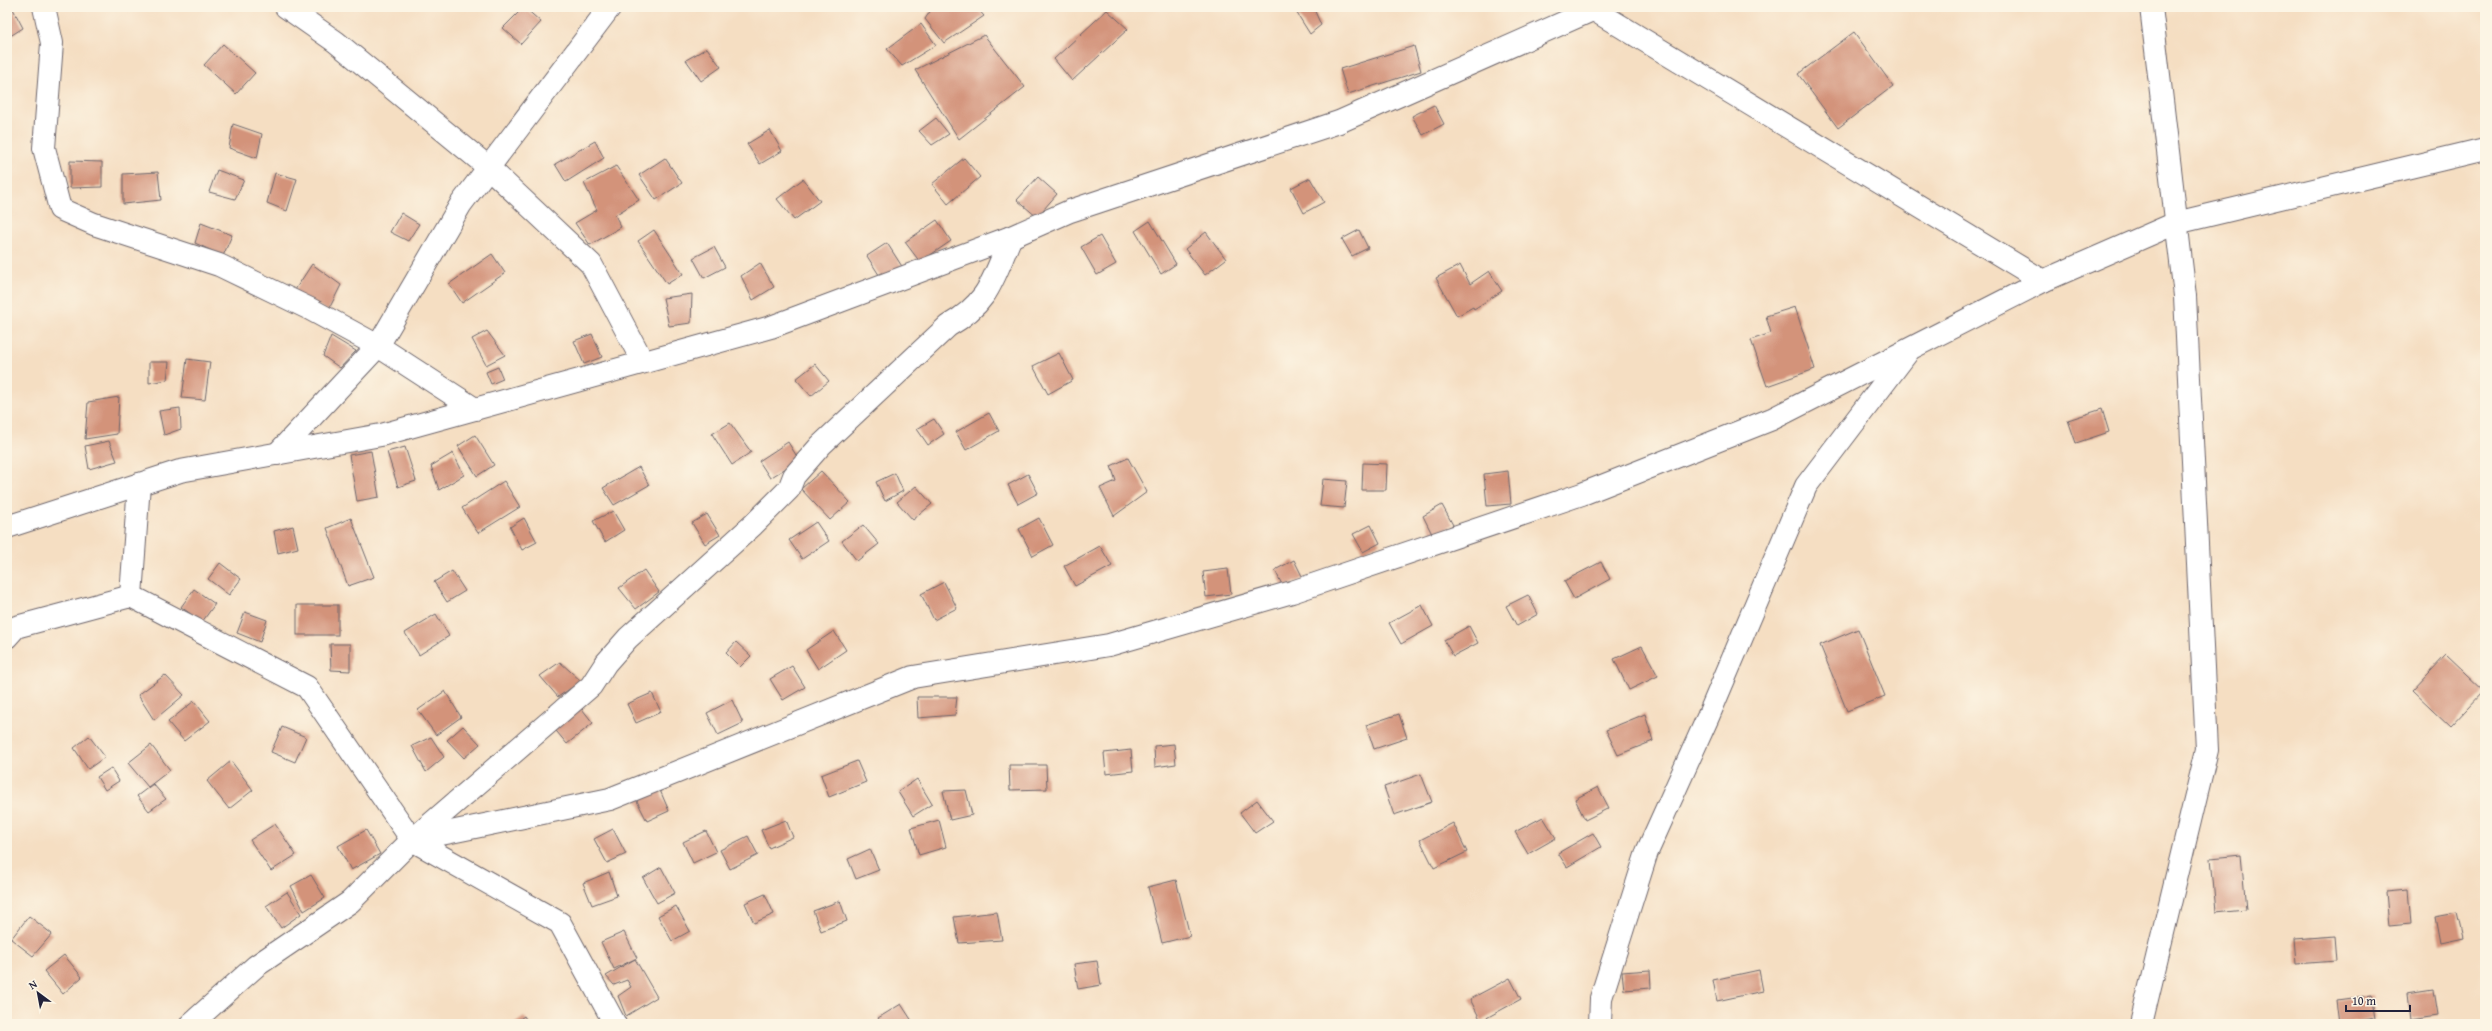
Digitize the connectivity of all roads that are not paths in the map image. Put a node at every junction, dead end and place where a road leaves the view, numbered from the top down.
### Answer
1 (44, 7) edge
2 (286, 7) edge
3 (610, 7) edge
4 (2152, 7) edge
5 (1596, 9) edge
6 (2485, 149) edge
7 (488, 167) junction
8 (2176, 223) junction
9 (1011, 237) junction
10 (2043, 281) junction
11 (378, 346) junction
12 (1910, 349) junction
13 (642, 362) junction
14 (475, 409) junction
15 (277, 454) junction
16 (139, 484) junction
17 (7, 527) edge
18 (131, 596) junction
19 (7, 637) edge
20 (412, 840) junction
21 (191, 1024) edge
22 (615, 1024) edge
23 (1600, 1024) edge
24 (2142, 1024) edge

1 - 11 street
2 - 7 street
3 - 7 street
4 - 8 street
5 - 9 street
5 - 10 street
6 - 8 street
7 - 11 street
7 - 13 street
8 - 10 street
8 - 24 street
9 - 13 street
9 - 20 street
10 - 12 street
11 - 14 street
11 - 15 street
12 - 20 street
12 - 23 street
13 - 14 street
14 - 15 street
15 - 16 street
16 - 17 street
16 - 18 street
18 - 19 street
18 - 20 street
20 - 21 street
20 - 22 street

